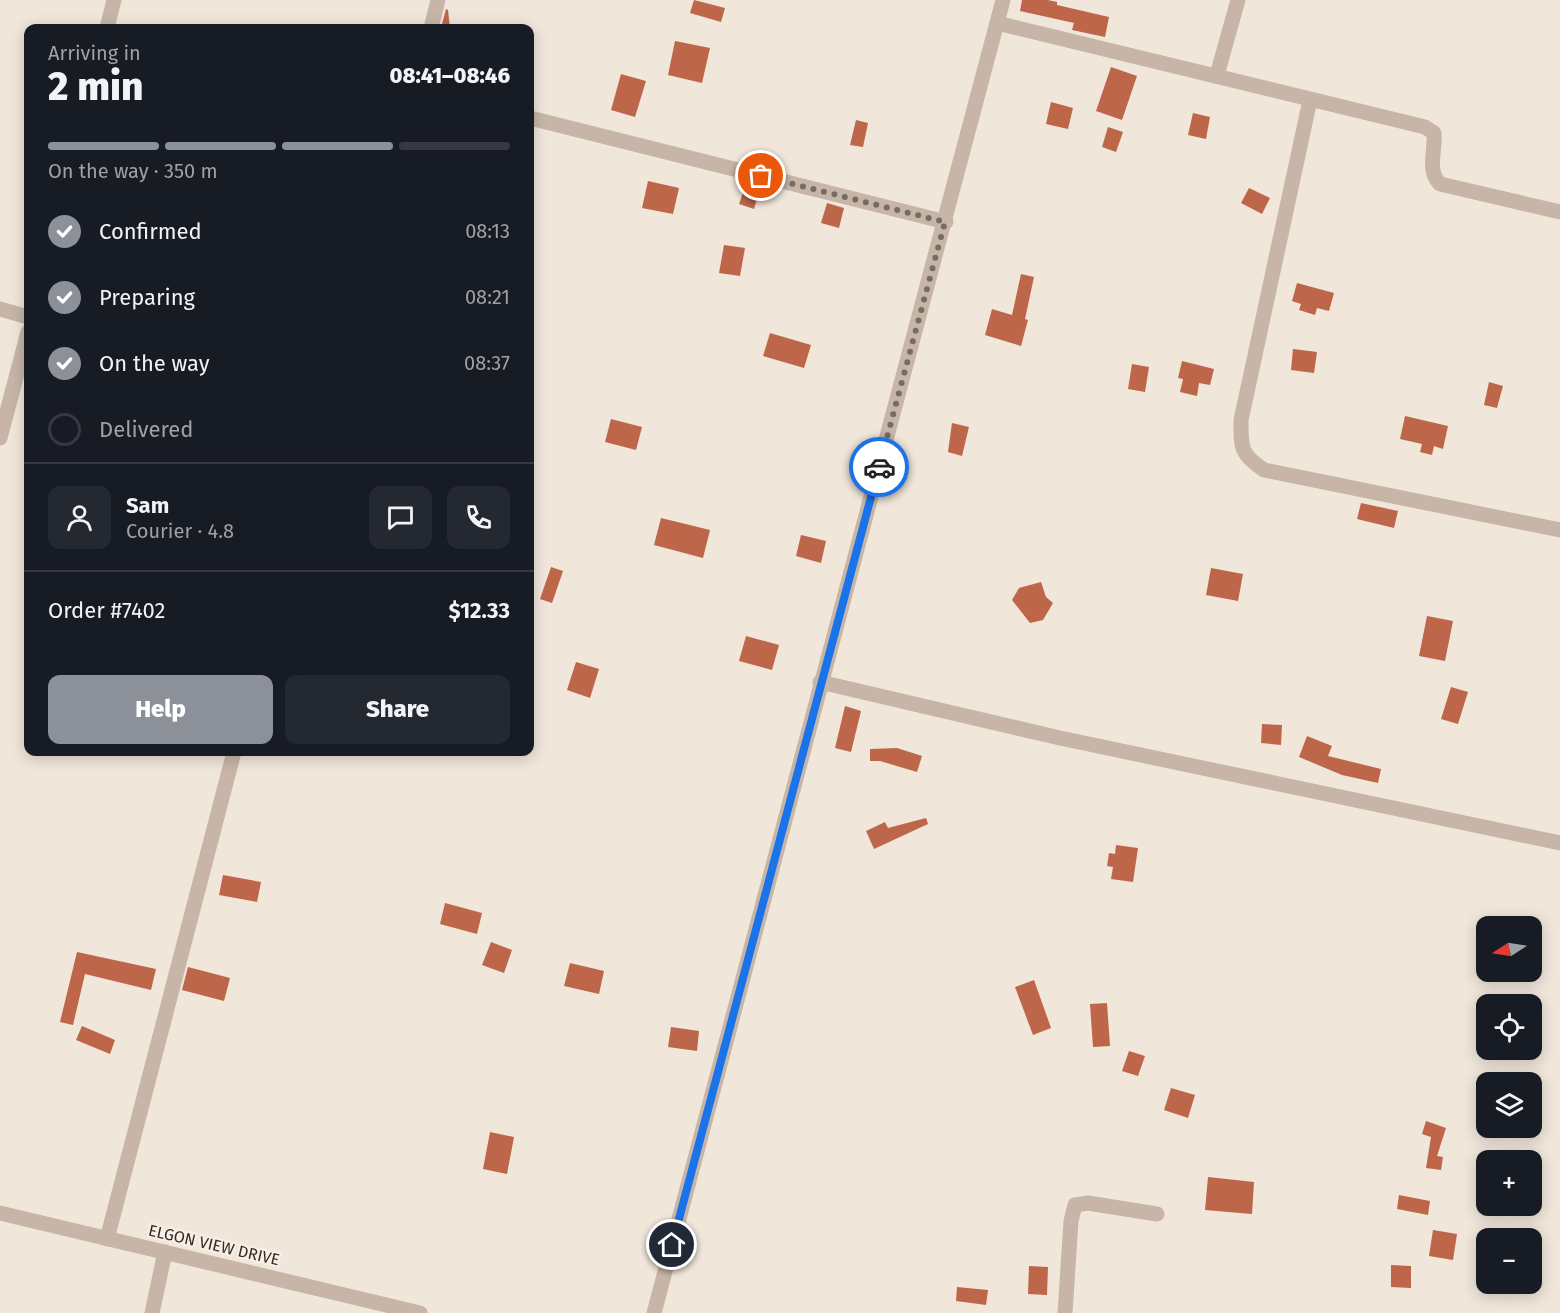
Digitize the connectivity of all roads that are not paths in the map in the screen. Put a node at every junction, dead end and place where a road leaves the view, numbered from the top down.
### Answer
1 (114, 0) edge
2 (438, 0) edge
3 (1003, 0) edge
4 (1238, 0) edge
5 (997, 23) junction
6 (108, 24) edge
7 (432, 24) edge
8 (1216, 75) junction
9 (1310, 100) junction
10 (534, 119) edge
11 (1560, 212) edge
12 (945, 222) junction
13 (0, 309) edge
14 (24, 316) edge
15 (24, 347) edge
16 (0, 438) edge
17 (1560, 530) edge
18 (820, 682) junction
19 (233, 756) edge
20 (1560, 843) edge
21 (0, 1213) edge
22 (1156, 1215) dead end
23 (107, 1239) junction
24 (165, 1252) junction
25 (152, 1313) edge
26 (420, 1313) edge
27 (654, 1313) edge
28 (1065, 1313) edge

1 - 6 street
2 - 7 street
3 - 5 street
4 - 8 street
5 - 8 street
5 - 12 street
8 - 9 street
9 - 11 street
9 - 17 street
10 - 12 street
12 - 18 street
13 - 14 street
15 - 16 street
18 - 20 street
18 - 27 street
19 - 23 street
21 - 23 street, ELGON VIEW DRIVE
22 - 28 street
23 - 24 street, ELGON VIEW DRIVE
24 - 25 street
24 - 26 street, ELGON VIEW DRIVE

